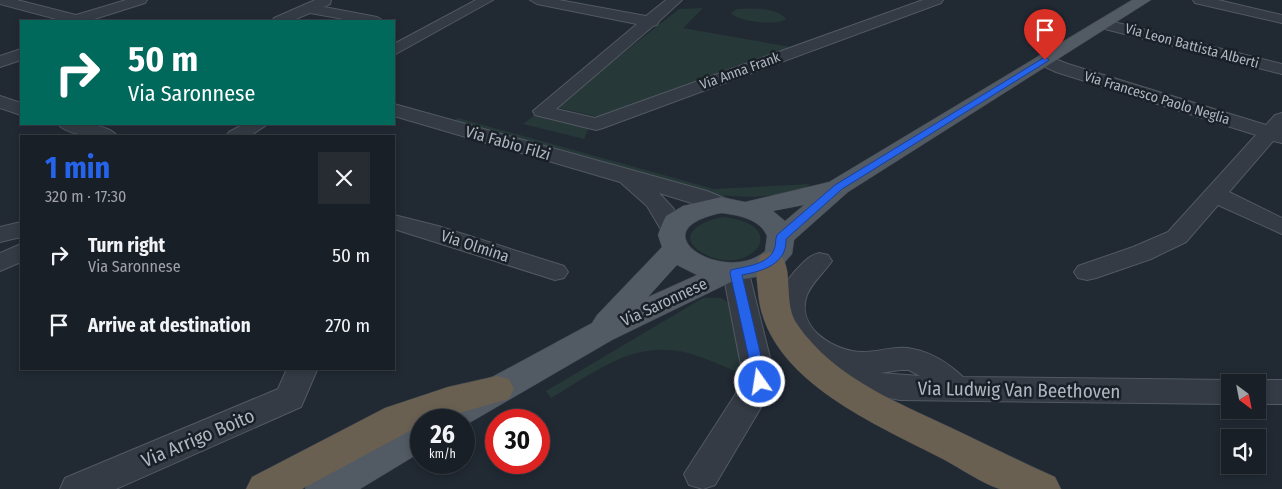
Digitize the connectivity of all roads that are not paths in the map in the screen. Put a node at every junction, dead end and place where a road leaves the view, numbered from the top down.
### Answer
1 (1, 0) edge
2 (140, 0) edge
3 (328, 0) edge
4 (486, 0) edge
5 (538, 0) edge
6 (675, 0) edge
7 (936, 0) edge
8 (1143, 0) edge
9 (1200, 0) edge
10 (309, 8) junction
11 (1282, 19) edge
12 (75, 20) edge
13 (82, 20) edge
14 (281, 20) edge
15 (372, 20) edge
16 (652, 22) junction
17 (1102, 24) junction
18 (402, 26) dead end
19 (428, 31) junction
20 (395, 49) edge
21 (20, 54) edge
22 (1045, 60) junction
23 (0, 62) edge
24 (1282, 69) edge
25 (0, 102) edge
26 (20, 109) edge
27 (395, 110) edge
28 (71, 125) edge
29 (256, 125) edge
30 (1278, 130) edge
31 (104, 135) edge
32 (238, 135) edge
33 (622, 176) junction
34 (839, 187) junction
35 (1215, 194) junction
36 (734, 207) junction
37 (395, 222) edge
38 (1282, 227) edge
39 (20, 229) edge
40 (0, 235) edge
41 (673, 238) junction
42 (776, 250) junction
43 (20, 253) edge
44 (819, 261) dead end
45 (0, 263) edge
46 (555, 272) dead end
47 (1087, 272) dead end
48 (732, 273) junction
49 (601, 332) junction
50 (812, 363) junction
51 (301, 370) edge
52 (497, 390) junction
53 (957, 390) junction
54 (1221, 392) edge
55 (1266, 392) edge
56 (1282, 392) edge
57 (463, 409) edge
58 (410, 439) edge
59 (702, 474) dead end
60 (78, 489) edge
61 (266, 489) edge
62 (325, 489) edge
63 (1041, 489) edge

1 - 12 street
2 - 13 street
3 - 10 street
4 - 19 street
5 - 16 street
6 - 16 street
7 - 16 street, Via Anna Frank
8 - 17 main road, Via Saronnese
9 - 11 street
10 - 14 street
10 - 15 street
17 - 22 main road, Via Saronnese
17 - 24 street, Via Leon Battista Alberti
18 - 19 street
19 - 20 street
21 - 23 street
22 - 30 street, Via Francesco Paolo Neglia
22 - 34 main road, Via Saronnese
25 - 26 street
27 - 33 street, Via Fabio Filzi
28 - 31 street
29 - 32 street
30 - 35 street
33 - 36 street, Via Fabio Filzi
33 - 41 street, Via Fabio Filzi
34 - 36 main road, Via Saronnese
34 - 42 main road, Via Saronnese
35 - 38 street
35 - 47 street
36 - 41 main road, Via Saronnese
36 - 42 main road
37 - 46 street, Via Olmina
39 - 40 street
41 - 48 main road, Via Saronnese
41 - 49 main road, Via Saronnese
42 - 48 main road, Via Saronnese
42 - 50 highway
43 - 45 street
44 - 53 street
48 - 49 main road, Via Saronnese
48 - 59 street
49 - 52 main road, Via Saronnese
50 - 53 street, Via Ludwig Van Beethoven
50 - 63 highway
51 - 60 street, Via Arrigo Boito
52 - 57 main road, Via Saronnese
52 - 61 highway
53 - 54 street, Via Ludwig Van Beethoven
55 - 56 street
58 - 62 main road

